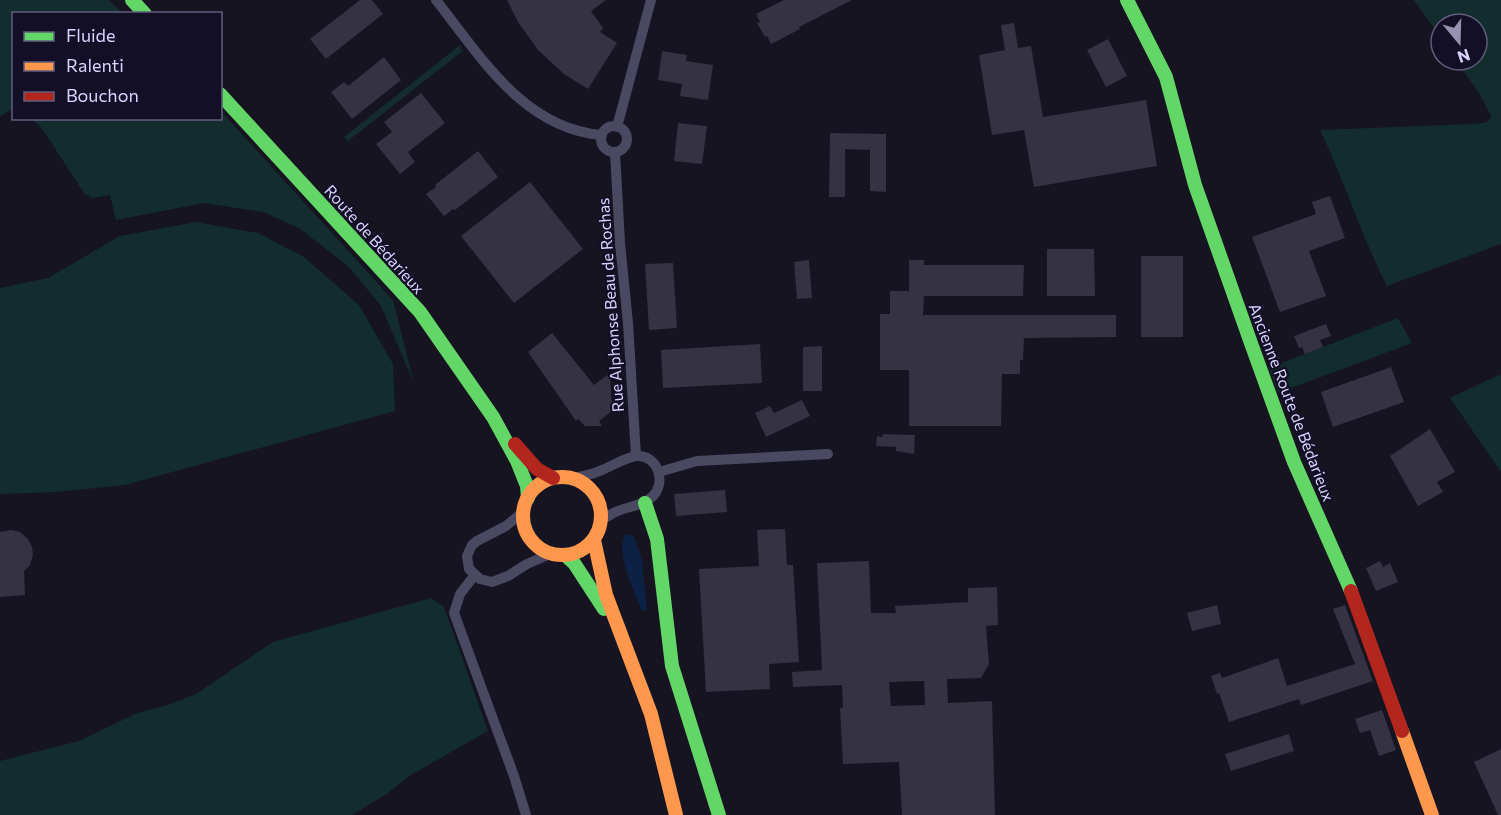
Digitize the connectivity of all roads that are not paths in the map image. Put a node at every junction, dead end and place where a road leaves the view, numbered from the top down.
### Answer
1 (132, 0) edge
2 (435, 0) edge
3 (651, 0) edge
4 (1127, 0) edge
5 (143, 12) edge
6 (222, 96) edge
7 (617, 127) junction
8 (602, 135) junction
9 (615, 152) junction
10 (493, 417) junction
11 (828, 454) dead end
12 (636, 456) junction
13 (659, 472) junction
14 (554, 478) junction
15 (570, 478) junction
16 (528, 498) junction
17 (645, 503) junction
18 (523, 512) junction
19 (602, 520) junction
20 (594, 540) junction
21 (550, 554) junction
22 (566, 555) junction
23 (474, 576) junction
24 (621, 636) junction
25 (526, 815) edge
26 (676, 815) edge
27 (719, 815) edge
28 (1432, 815) edge

1 - 5 main road
2 - 8 street
3 - 7 street
4 - 28 main road, Ancienne Route de Bédarieux
6 - 10 main road, Route de Bédarieux
7 - 8 street
7 - 9 street
8 - 9 street
9 - 12 street, Rue Alphonse Beau de Rochas
10 - 14 main road, Route de Bédarieux
10 - 16 main road, Route de Bédarieux
11 - 13 street
12 - 13 street
12 - 15 street
13 - 17 street
14 - 15 main road
14 - 16 main road
15 - 19 main road
16 - 18 main road
17 - 19 street
17 - 27 main road
18 - 21 main road
18 - 23 street
19 - 20 main road
20 - 22 main road
20 - 24 main road
21 - 22 main road
21 - 23 street
22 - 24 main road
23 - 25 street
24 - 26 main road

